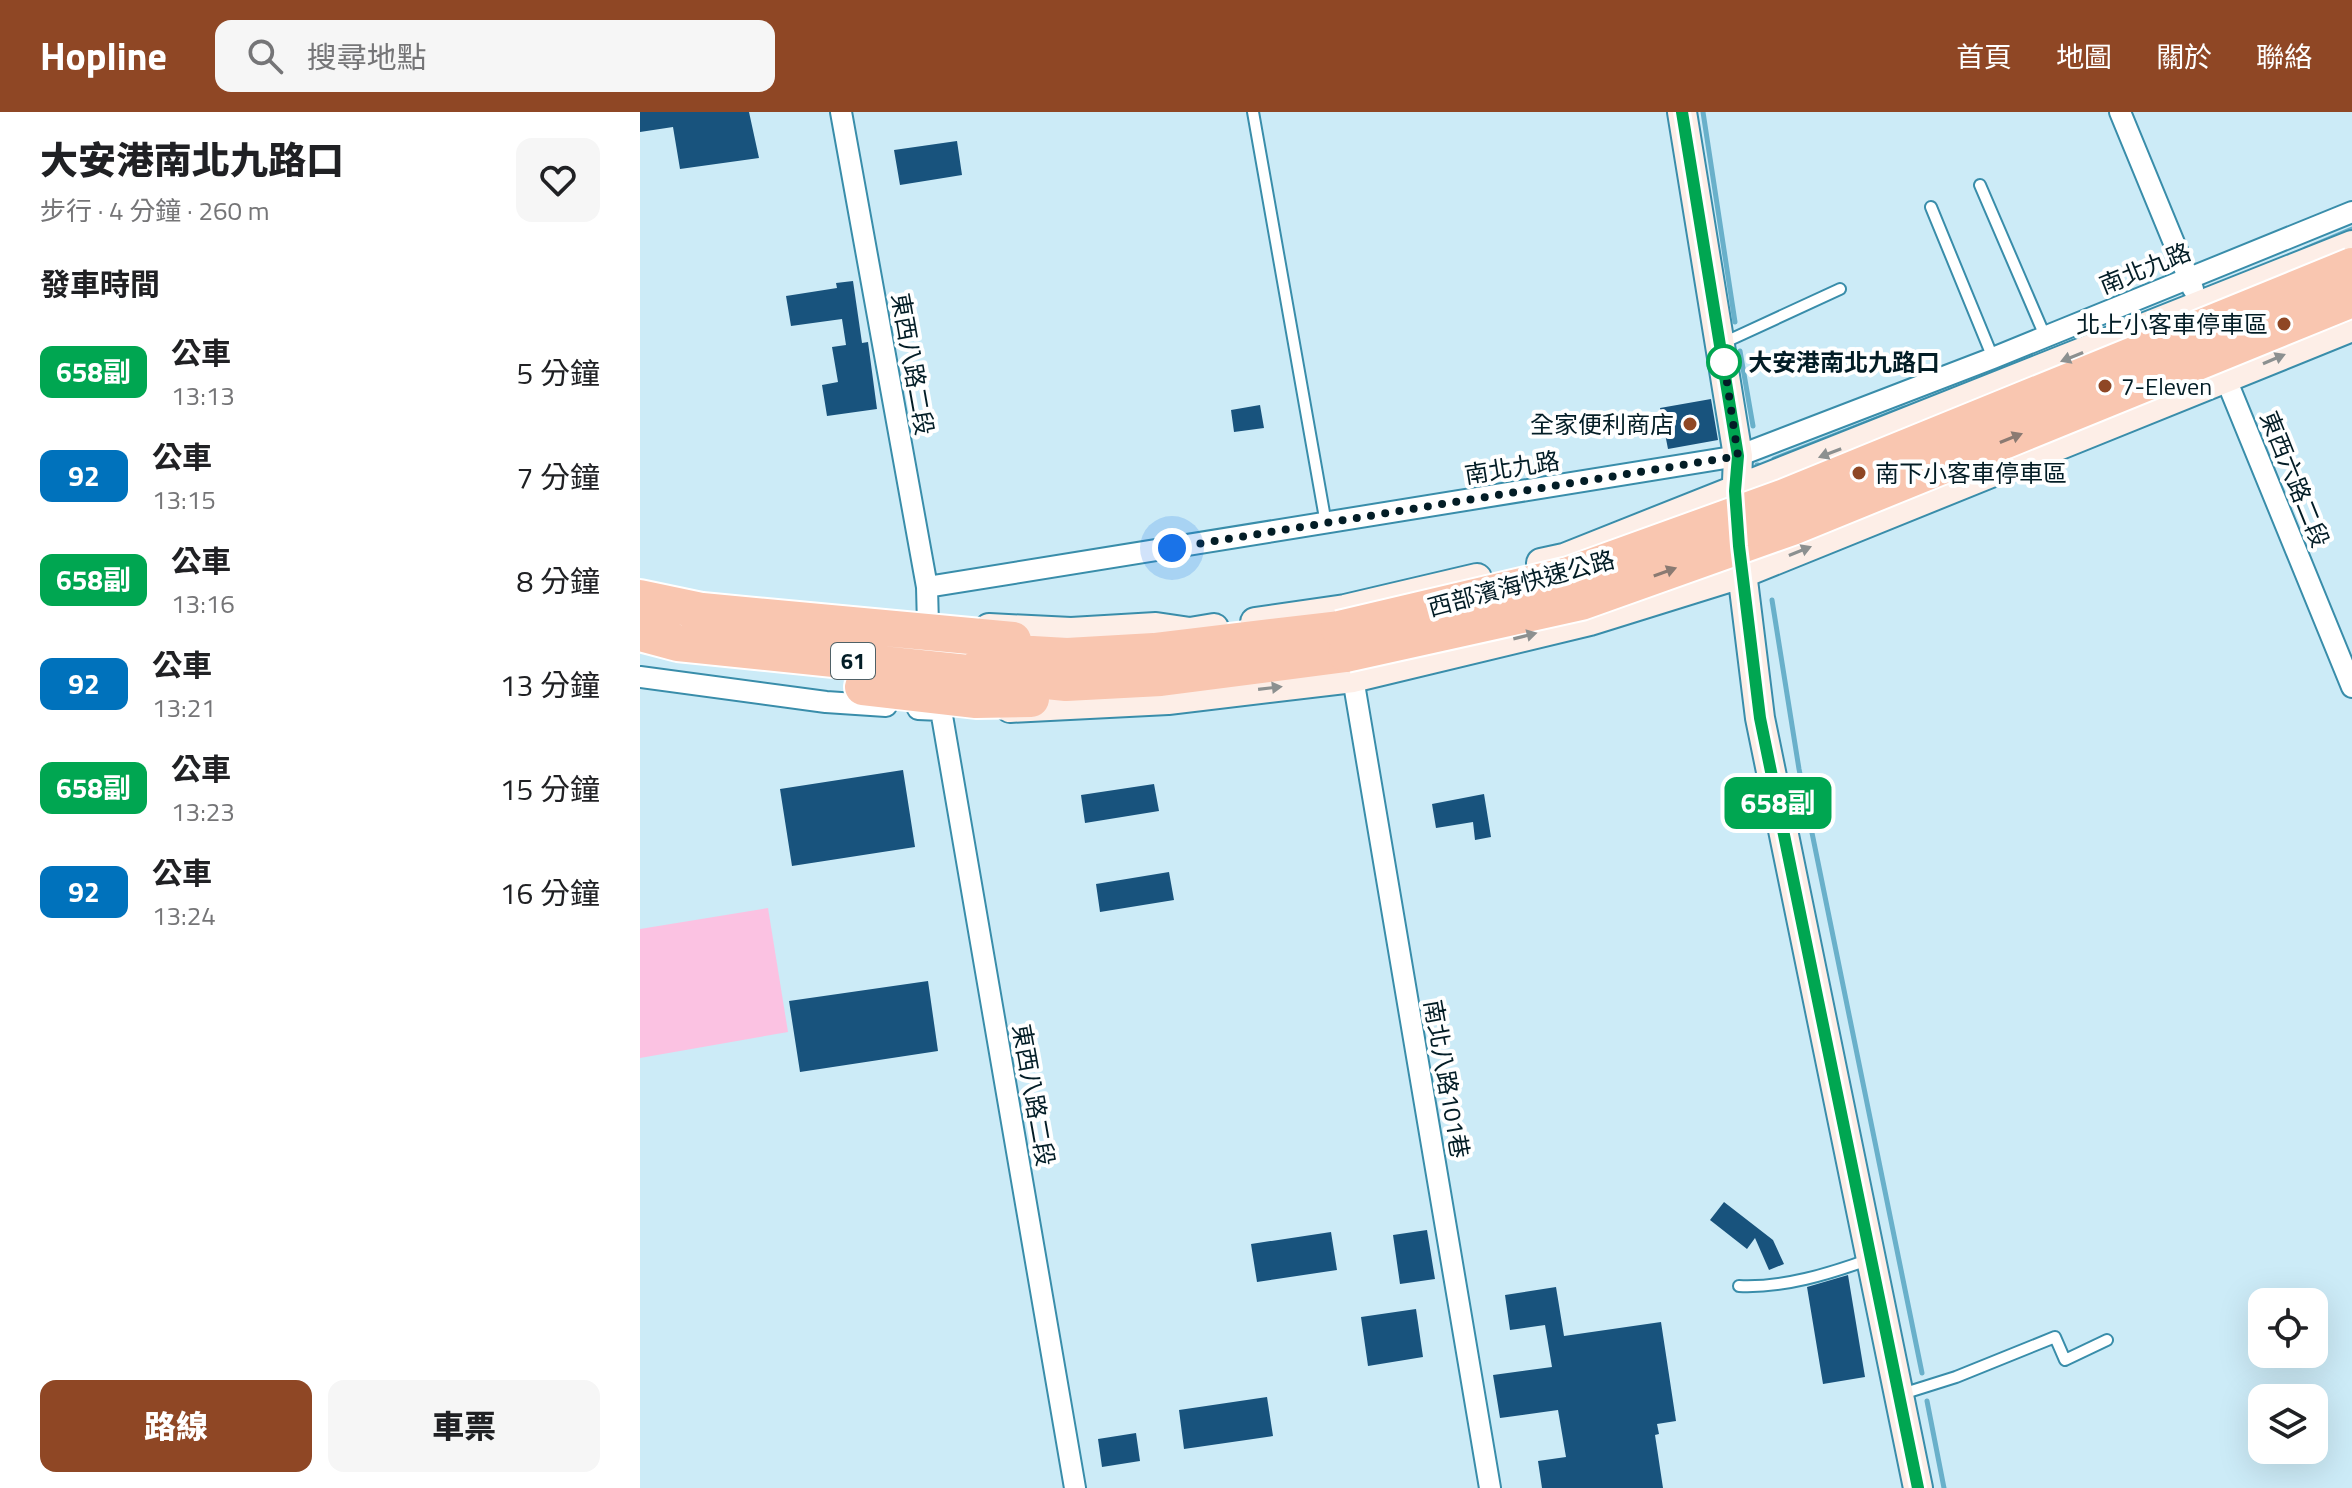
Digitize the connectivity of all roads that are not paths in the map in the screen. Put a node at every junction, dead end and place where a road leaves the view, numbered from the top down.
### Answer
1 (841, 112) edge
2 (1253, 112) edge
3 (1682, 112) edge
4 (2120, 112) edge
5 (1980, 185) dead end
6 (1931, 207) dead end
7 (2352, 212) edge
8 (2352, 245) edge
9 (2352, 266) edge
10 (2190, 278) junction
11 (1840, 289) dead end
12 (2352, 299) edge
13 (2199, 307) junction
14 (2352, 327) edge
15 (2045, 336) junction
16 (1721, 344) junction
17 (1993, 358) junction
18 (2226, 379) junction
19 (1738, 456) junction
20 (1735, 491) junction
21 (1326, 524) junction
22 (1741, 574) junction
23 (640, 584) edge
24 (927, 587) junction
25 (640, 598) edge
26 (640, 618) edge
27 (928, 626) junction
28 (1190, 632) junction
29 (640, 633) edge
30 (640, 654) edge
31 (1346, 654) junction
32 (1067, 669) junction
33 (640, 677) edge
34 (2352, 687) edge
35 (1214, 695) junction
36 (941, 710) junction
37 (1872, 1258) junction
38 (1739, 1286) dead end
39 (2107, 1340) dead end
40 (1900, 1395) junction
41 (1075, 1488) edge
42 (1490, 1488) edge
43 (1918, 1488) edge

1 - 24 street, 東西八路二段
2 - 21 lane
3 - 16 street
4 - 10 street
5 - 15 lane
6 - 17 lane
7 - 10 street, 南北九路
8 - 13 street
9 - 31 highway, 西部濱海快速公路 / 61, bridge
10 - 13 street
10 - 15 street, 南北九路
11 - 16 lane
31 -> 12 highway, 西部濱海快速公路 / 61, bridge
13 -> 20 street
18 -> 14 street
15 - 17 street, 南北九路
16 - 19 street
17 - 19 street, 南北九路
22 -> 18 street
18 - 34 street, 東西六路二段
19 - 20 street
19 - 21 street, 南北九路
20 - 22 street
20 - 28 street
21 - 24 street, 南北九路
31 -> 22 street
22 - 37 street
23 - 27 street
24 - 27 street, 東西八路二段
25 - 28 highway
26 - 32 highway, 西部濱海快速公路 / 61
27 - 28 street
29 - 32 highway, 西部濱海快速公路 / 61
30 - 35 highway
31 - 32 highway, 西部濱海快速公路 / 61
35 -> 31 street
31 - 42 street, 南北八路101巷
33 - 36 street
35 - 36 street
36 - 41 street, 東西八路二段
37 - 38 lane
37 - 40 street
39 - 40 lane
40 - 43 street

